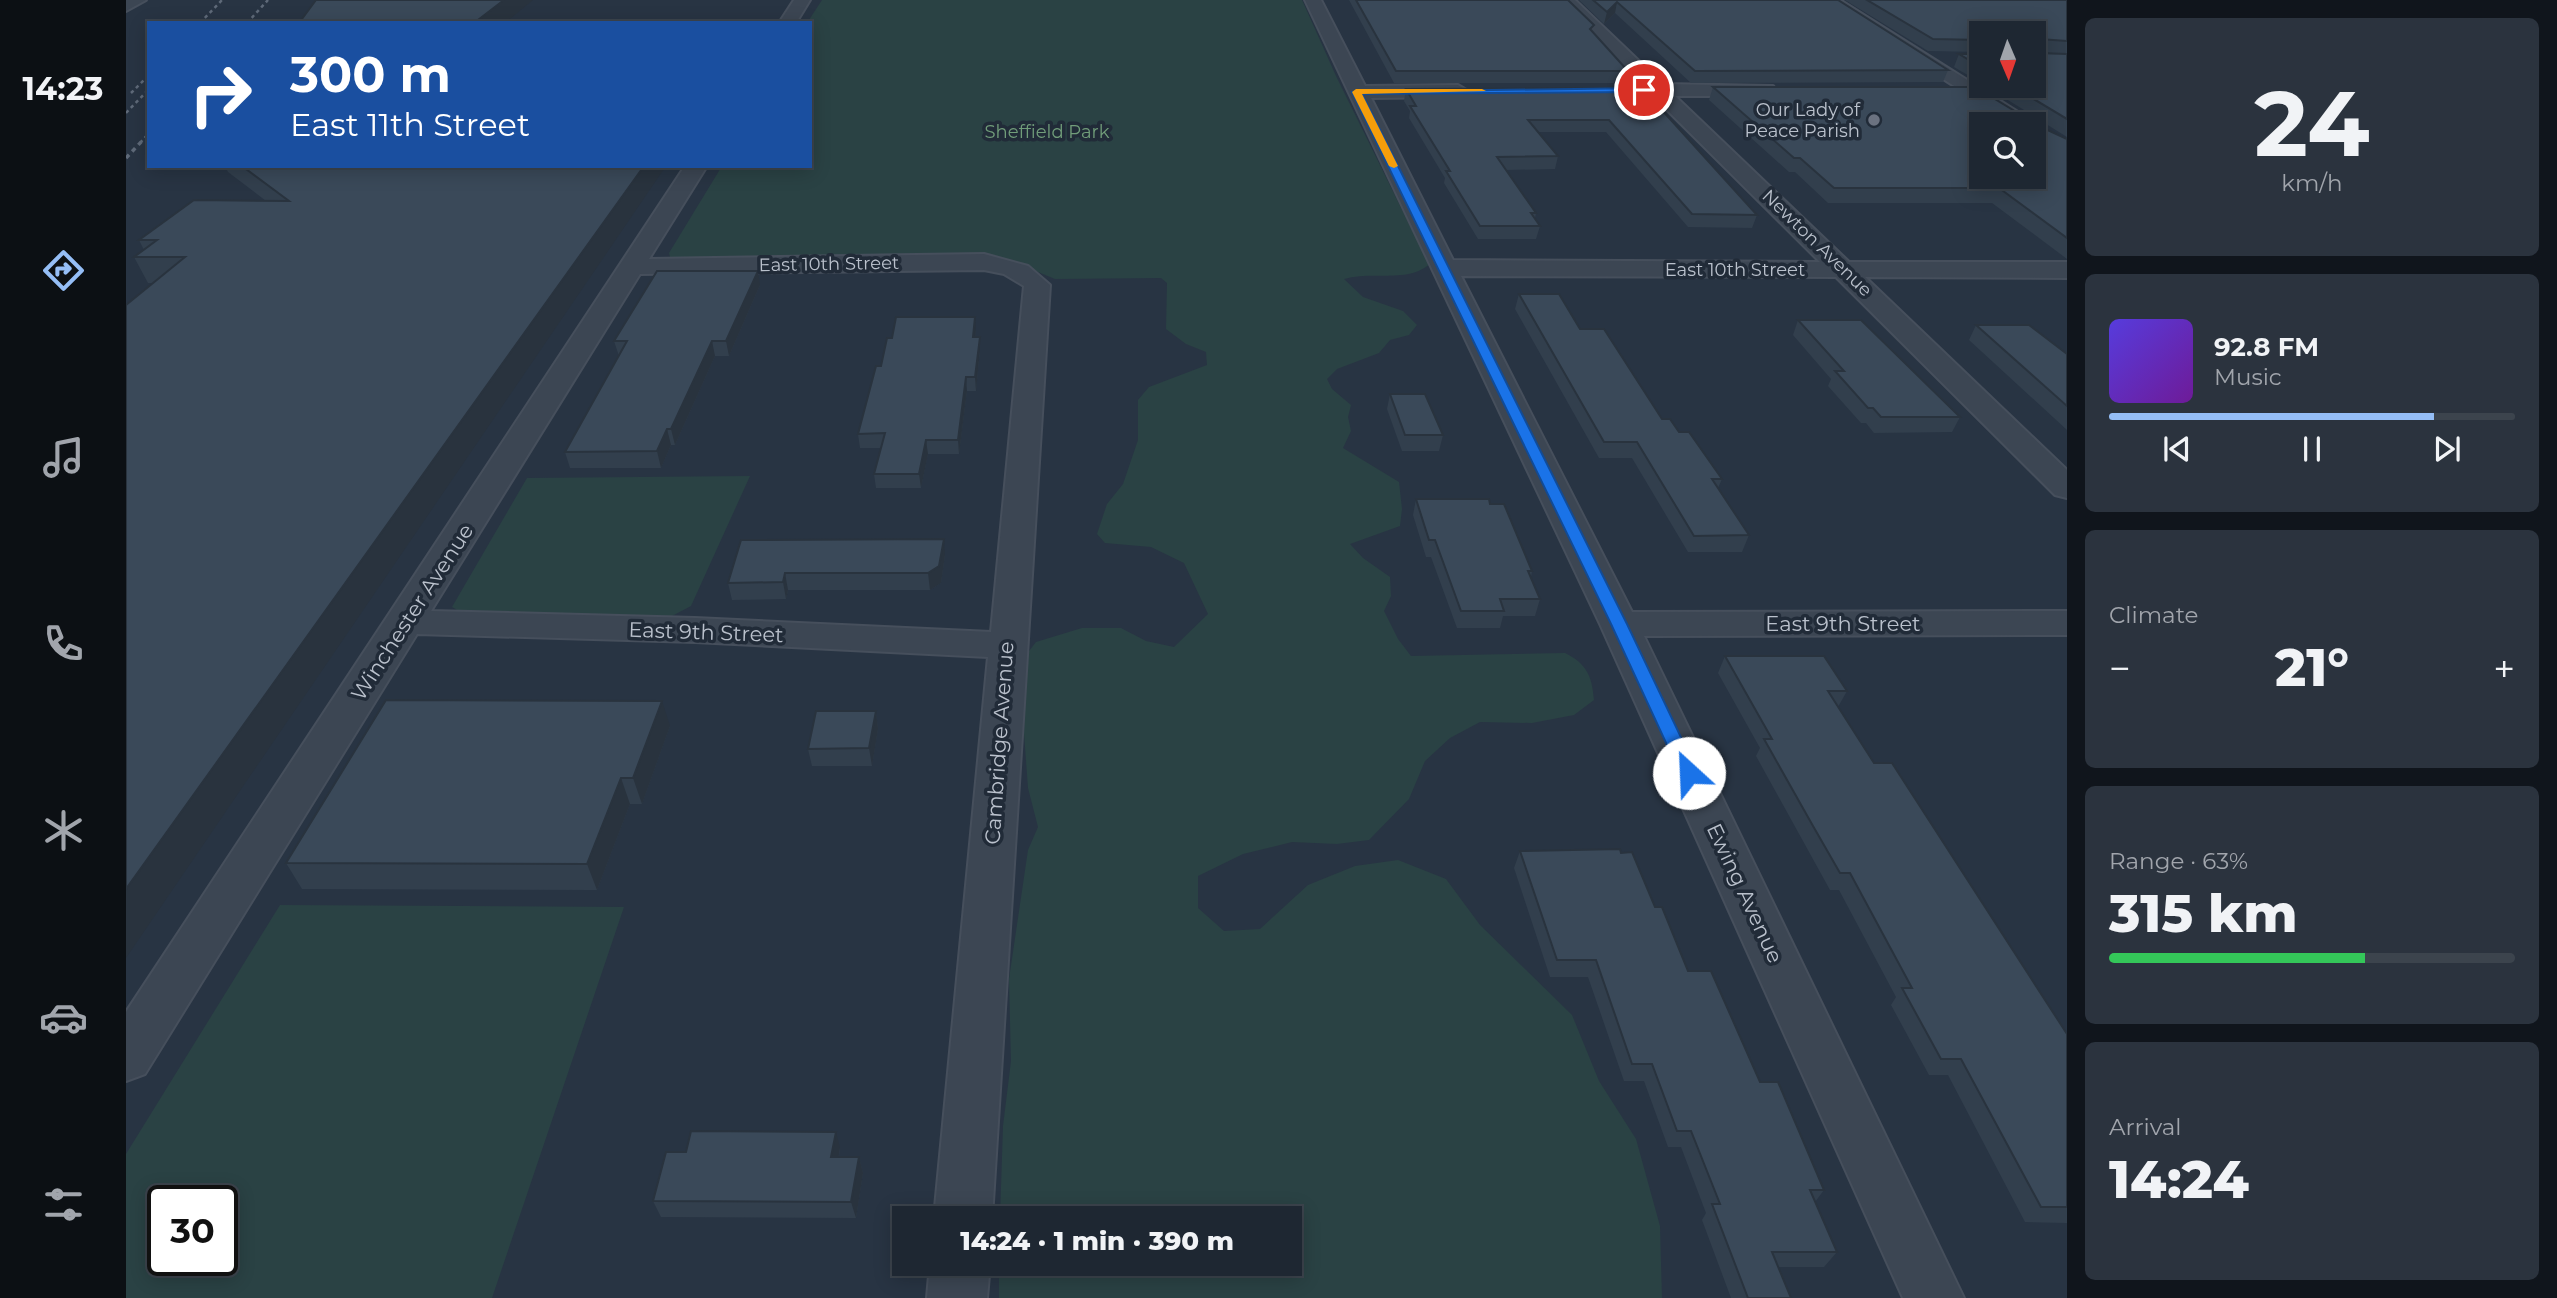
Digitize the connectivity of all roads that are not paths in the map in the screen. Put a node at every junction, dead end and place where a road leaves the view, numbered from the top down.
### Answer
1 (138, 0) edge
2 (802, 0) edge
3 (1313, 0) edge
4 (1566, 0) edge
5 (1829, 0) edge
6 (126, 6) edge
7 (789, 21) edge
8 (1922, 59) junction
9 (1954, 59) edge
10 (1969, 87) edge
11 (1630, 90) edge
12 (1660, 90) junction
13 (1787, 90) edge
14 (1480, 91) edge
15 (1936, 91) edge
16 (1969, 91) edge
17 (1356, 92) junction
18 (1986, 98) edge
19 (2008, 112) edge
20 (695, 168) edge
21 (631, 267) junction
22 (1444, 268) junction
23 (1844, 270) junction
24 (2067, 270) edge
25 (1026, 272) joint
26 (2067, 488) edge
27 (406, 622) junction
28 (2067, 623) edge
29 (1619, 624) junction
30 (1006, 645) junction
31 (126, 1057) edge
32 (964, 1206) edge
33 (959, 1276) edge
34 (957, 1298) edge
35 (1934, 1298) edge

1 - 6 street
2 - 7 street
3 - 17 street, Ewing Avenue
4 - 12 street, Newton Avenue
5 - 8 street
8 - 9 street
8 - 10 street
11 - 12 street
12 - 13 street
12 - 23 street, Newton Avenue
14 - 17 street
15 - 16 street
17 - 22 street, Ewing Avenue
18 - 19 street
20 - 21 street, Winchester Avenue
21 - 25 street, East 10th Street
21 - 27 street, Winchester Avenue
22 - 23 street, East 10th Street
22 - 29 street, Ewing Avenue
23 - 24 street, East 10th Street
23 - 26 street, Newton Avenue
25 - 30 street, Cambridge Avenue
27 - 30 street, East 9th Street
27 - 31 street, Winchester Avenue
28 - 29 street, East 9th Street
29 - 35 street, Ewing Avenue
30 - 32 street, Cambridge Avenue
33 - 34 street

